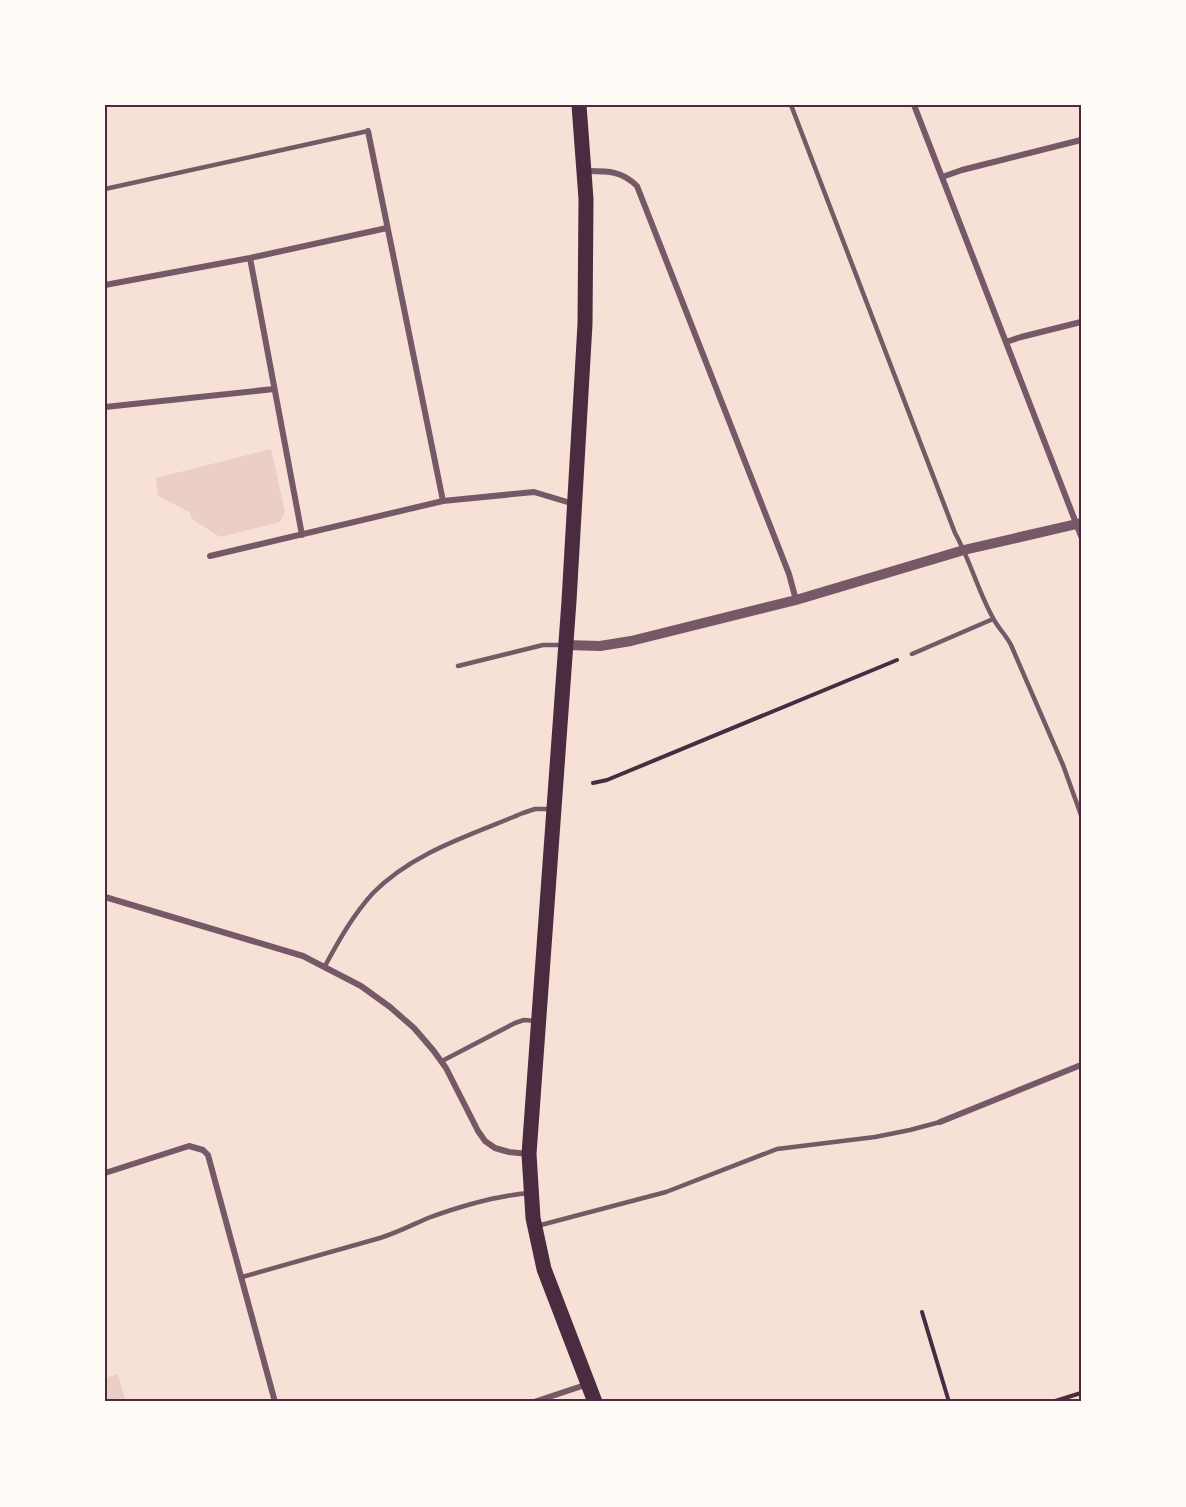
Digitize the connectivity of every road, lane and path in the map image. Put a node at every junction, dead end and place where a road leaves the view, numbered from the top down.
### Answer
1 (579, 105) edge
2 (791, 105) edge
3 (914, 105) edge
4 (368, 131) joint
5 (1081, 140) edge
6 (584, 171) junction
7 (942, 177) junction
8 (105, 189) edge
9 (387, 228) junction
10 (250, 258) junction
11 (105, 285) edge
12 (1081, 322) edge
13 (1006, 342) junction
14 (274, 389) junction
15 (105, 407) edge
16 (443, 501) junction
17 (575, 504) junction
18 (1079, 523) edge
19 (302, 536) junction
20 (1081, 536) edge
21 (964, 550) junction
22 (210, 556) dead end
23 (796, 600) junction
24 (993, 619) junction
25 (566, 645) junction
26 (912, 654) joint
27 (458, 666) dead end
28 (593, 783) dead end
29 (554, 809) junction
30 (1081, 815) edge
31 (105, 897) edge
32 (325, 966) junction
33 (538, 1021) junction
34 (442, 1061) junction
35 (1081, 1065) edge
36 (940, 1122) joint
37 (529, 1154) junction
38 (105, 1173) edge
39 (530, 1192) junction
40 (534, 1227) junction
41 (242, 1277) junction
42 (922, 1312) dead end
43 (589, 1384) junction
44 (1081, 1393) edge
45 (275, 1402) edge
46 (534, 1402) edge
47 (595, 1402) edge
48 (949, 1402) edge
49 (1052, 1402) edge

1 - 6 main road
2 - 21 lane
3 - 7 street
4 - 8 lane
4 - 9 street
5 - 7 street
6 - 17 main road
6 - 23 street
7 - 13 street
9 - 10 street
9 - 16 street
10 - 11 street
10 - 14 street
12 - 13 street
13 - 18 street
14 - 15 street
14 - 19 street
16 - 17 street
16 - 19 street
17 - 25 main road
18 - 20 street
18 - 21 street
19 - 22 street
21 - 23 street
21 - 24 lane
23 - 25 street
24 - 26 lane
24 - 30 lane
25 - 27 lane
25 - 29 main road
26 - 28 path
29 - 32 lane
29 - 33 main road
31 - 32 street
32 - 34 street
33 - 34 lane
33 - 37 main road
34 - 37 street
35 - 36 street
36 - 40 lane
37 - 39 main road
38 - 41 street
39 - 40 main road
39 - 41 lane
40 - 43 main road
41 - 45 street
42 - 48 path
43 - 46 street
43 - 47 main road
44 - 49 path

